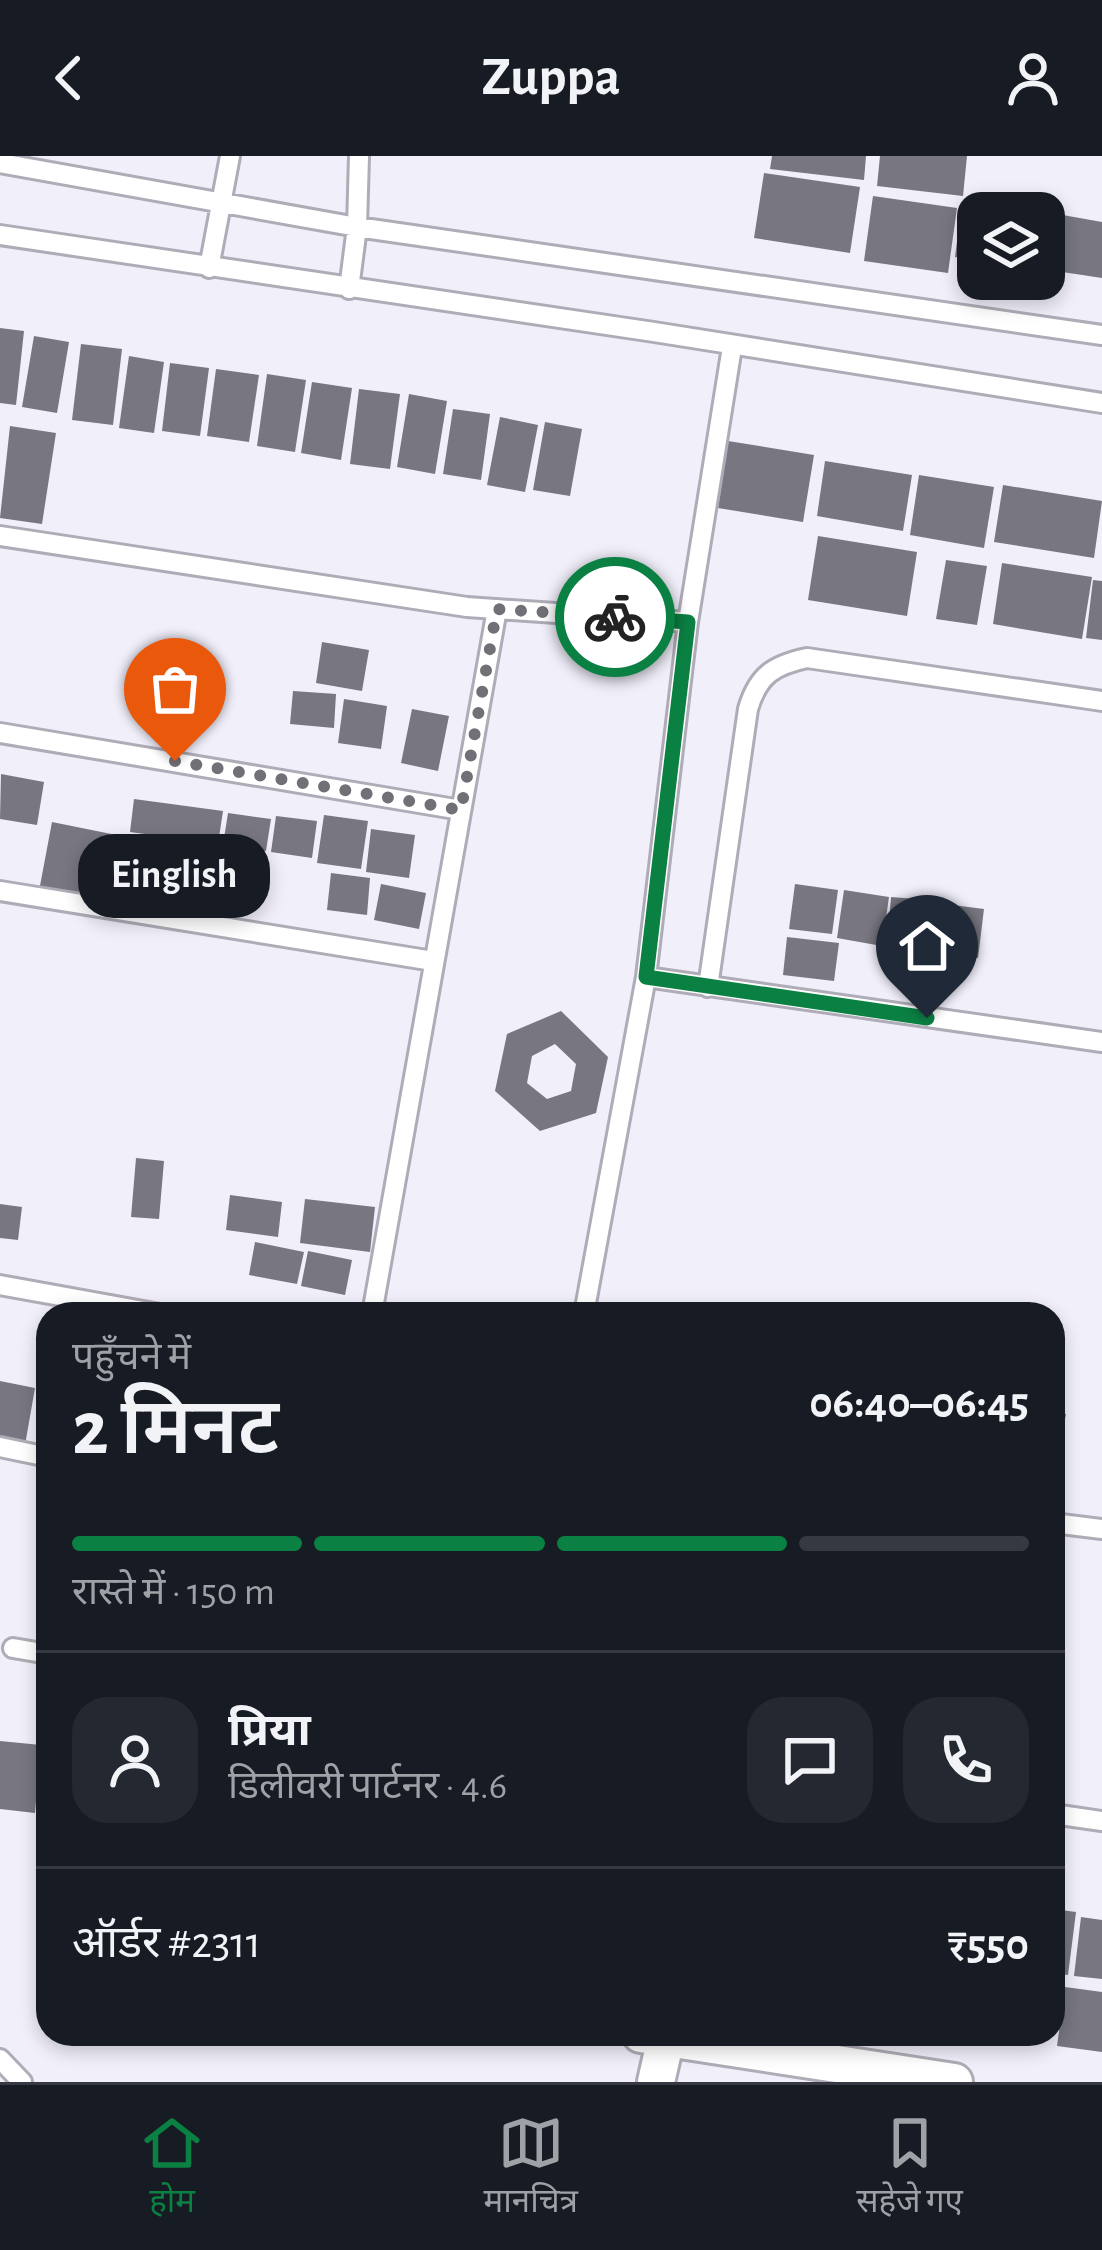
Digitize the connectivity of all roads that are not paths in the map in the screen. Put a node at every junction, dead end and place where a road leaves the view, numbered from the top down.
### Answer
1 (230, 156) edge
2 (358, 156) edge
3 (0, 164) edge
4 (221, 202) junction
5 (357, 227) junction
6 (0, 235) edge
7 (209, 268) junction
8 (350, 289) junction
9 (1102, 335) edge
10 (732, 347) junction
11 (1102, 404) edge
12 (0, 536) edge
13 (497, 609) junction
14 (688, 622) junction
15 (1102, 701) edge
16 (0, 733) edge
17 (461, 810) junction
18 (0, 891) edge
19 (433, 961) junction
20 (646, 977) junction
21 (708, 987) junction
22 (1102, 1042) edge
23 (0, 1285) edge
24 (94, 1302) edge
25 (373, 1302) edge
26 (586, 1302) edge
27 (0, 1448) edge
28 (36, 1455) edge
29 (1065, 1524) edge
30 (1102, 1528) edge
31 (13, 1648) dead end
32 (36, 1652) edge
33 (1065, 1816) edge
34 (1102, 1821) edge
35 (654, 2046) edge
36 (718, 2046) edge
37 (0, 2059) edge
38 (22, 2082) edge
39 (656, 2082) edge
40 (954, 2082) edge

1 - 4 lane
2 - 5 lane
3 - 4 lane
4 - 5 lane
4 - 7 lane
5 - 8 lane
5 - 9 lane
6 - 7 lane
7 - 8 lane
8 - 10 lane
10 - 11 lane
10 - 14 lane
12 - 13 lane
13 - 14 lane
13 - 17 lane
14 - 20 lane
15 - 21 lane
16 - 17 lane
17 - 19 lane
18 - 19 lane
19 - 25 lane
20 - 21 lane
20 - 26 lane
21 - 22 lane
23 - 24 lane
27 - 28 lane
29 - 30 lane
31 - 32 lane
33 - 34 lane
35 - 39 street
36 - 40 street
37 - 38 lane

